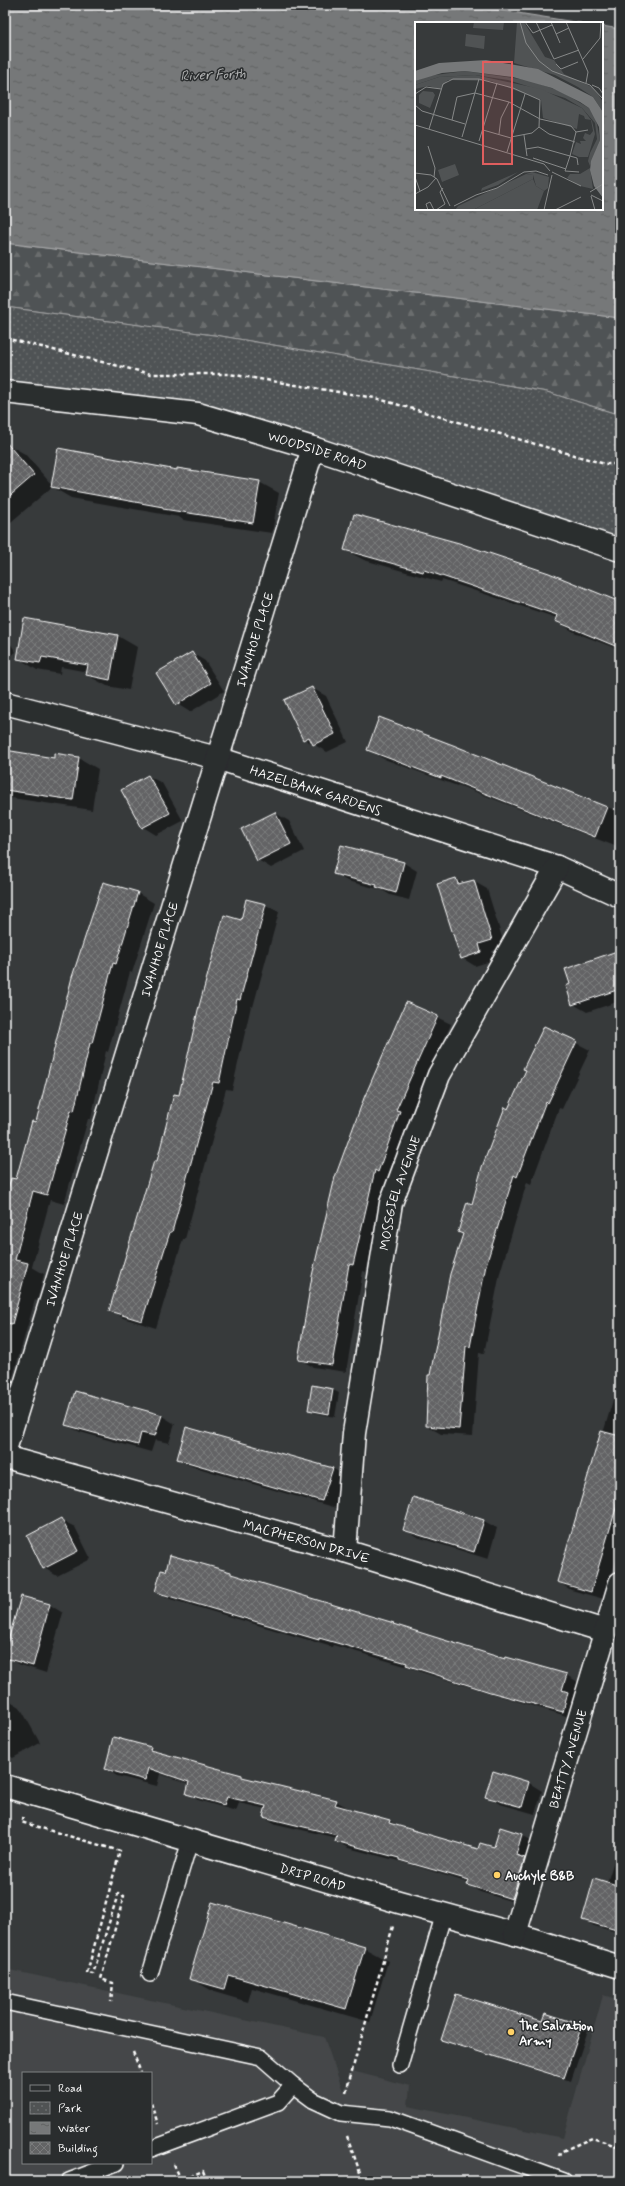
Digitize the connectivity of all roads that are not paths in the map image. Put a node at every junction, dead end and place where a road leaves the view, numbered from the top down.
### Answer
1 (5, 392) edge
2 (313, 448) junction
3 (620, 550) edge
4 (5, 703) edge
5 (217, 758) junction
6 (557, 867) junction
7 (620, 896) edge
8 (5, 1450) edge
9 (5, 1457) edge
10 (345, 1551) junction
11 (620, 1583) edge
12 (617, 1603) edge
13 (605, 1631) junction
14 (5, 1786) edge
15 (190, 1841) junction
16 (444, 1913) junction
17 (515, 1934) junction
18 (620, 1967) edge
19 (150, 1974) dead end
20 (5, 2002) edge
21 (400, 2065) dead end
22 (293, 2085) junction
23 (152, 2149) edge
24 (113, 2164) edge
25 (558, 2179) edge
26 (69, 2181) edge

1 - 2 street, WOODSIDE ROAD
2 - 3 street, WOODSIDE ROAD
2 - 5 street, IVANHOE PLACE
4 - 5 street, HAZELBANK GARDENS
5 - 6 street, HAZELBANK GARDENS
5 - 8 street, IVANHOE PLACE
6 - 7 street, HAZELBANK GARDENS
6 - 10 street, MOSSGIEL AVENUE
9 - 10 street, MACPHERSON DRIVE
10 - 13 street, MACPHERSON DRIVE
11 - 12 street, BEATTY AVENUE
12 - 13 street, BEATTY AVENUE
13 - 17 street, BEATTY AVENUE
14 - 15 street, DRIP ROAD
15 - 16 street, DRIP ROAD
15 - 19 lane
16 - 17 street, DRIP ROAD
16 - 21 lane
17 - 18 street, DRIP ROAD
20 - 22 lane
22 - 23 lane
22 - 25 lane
24 - 26 lane

